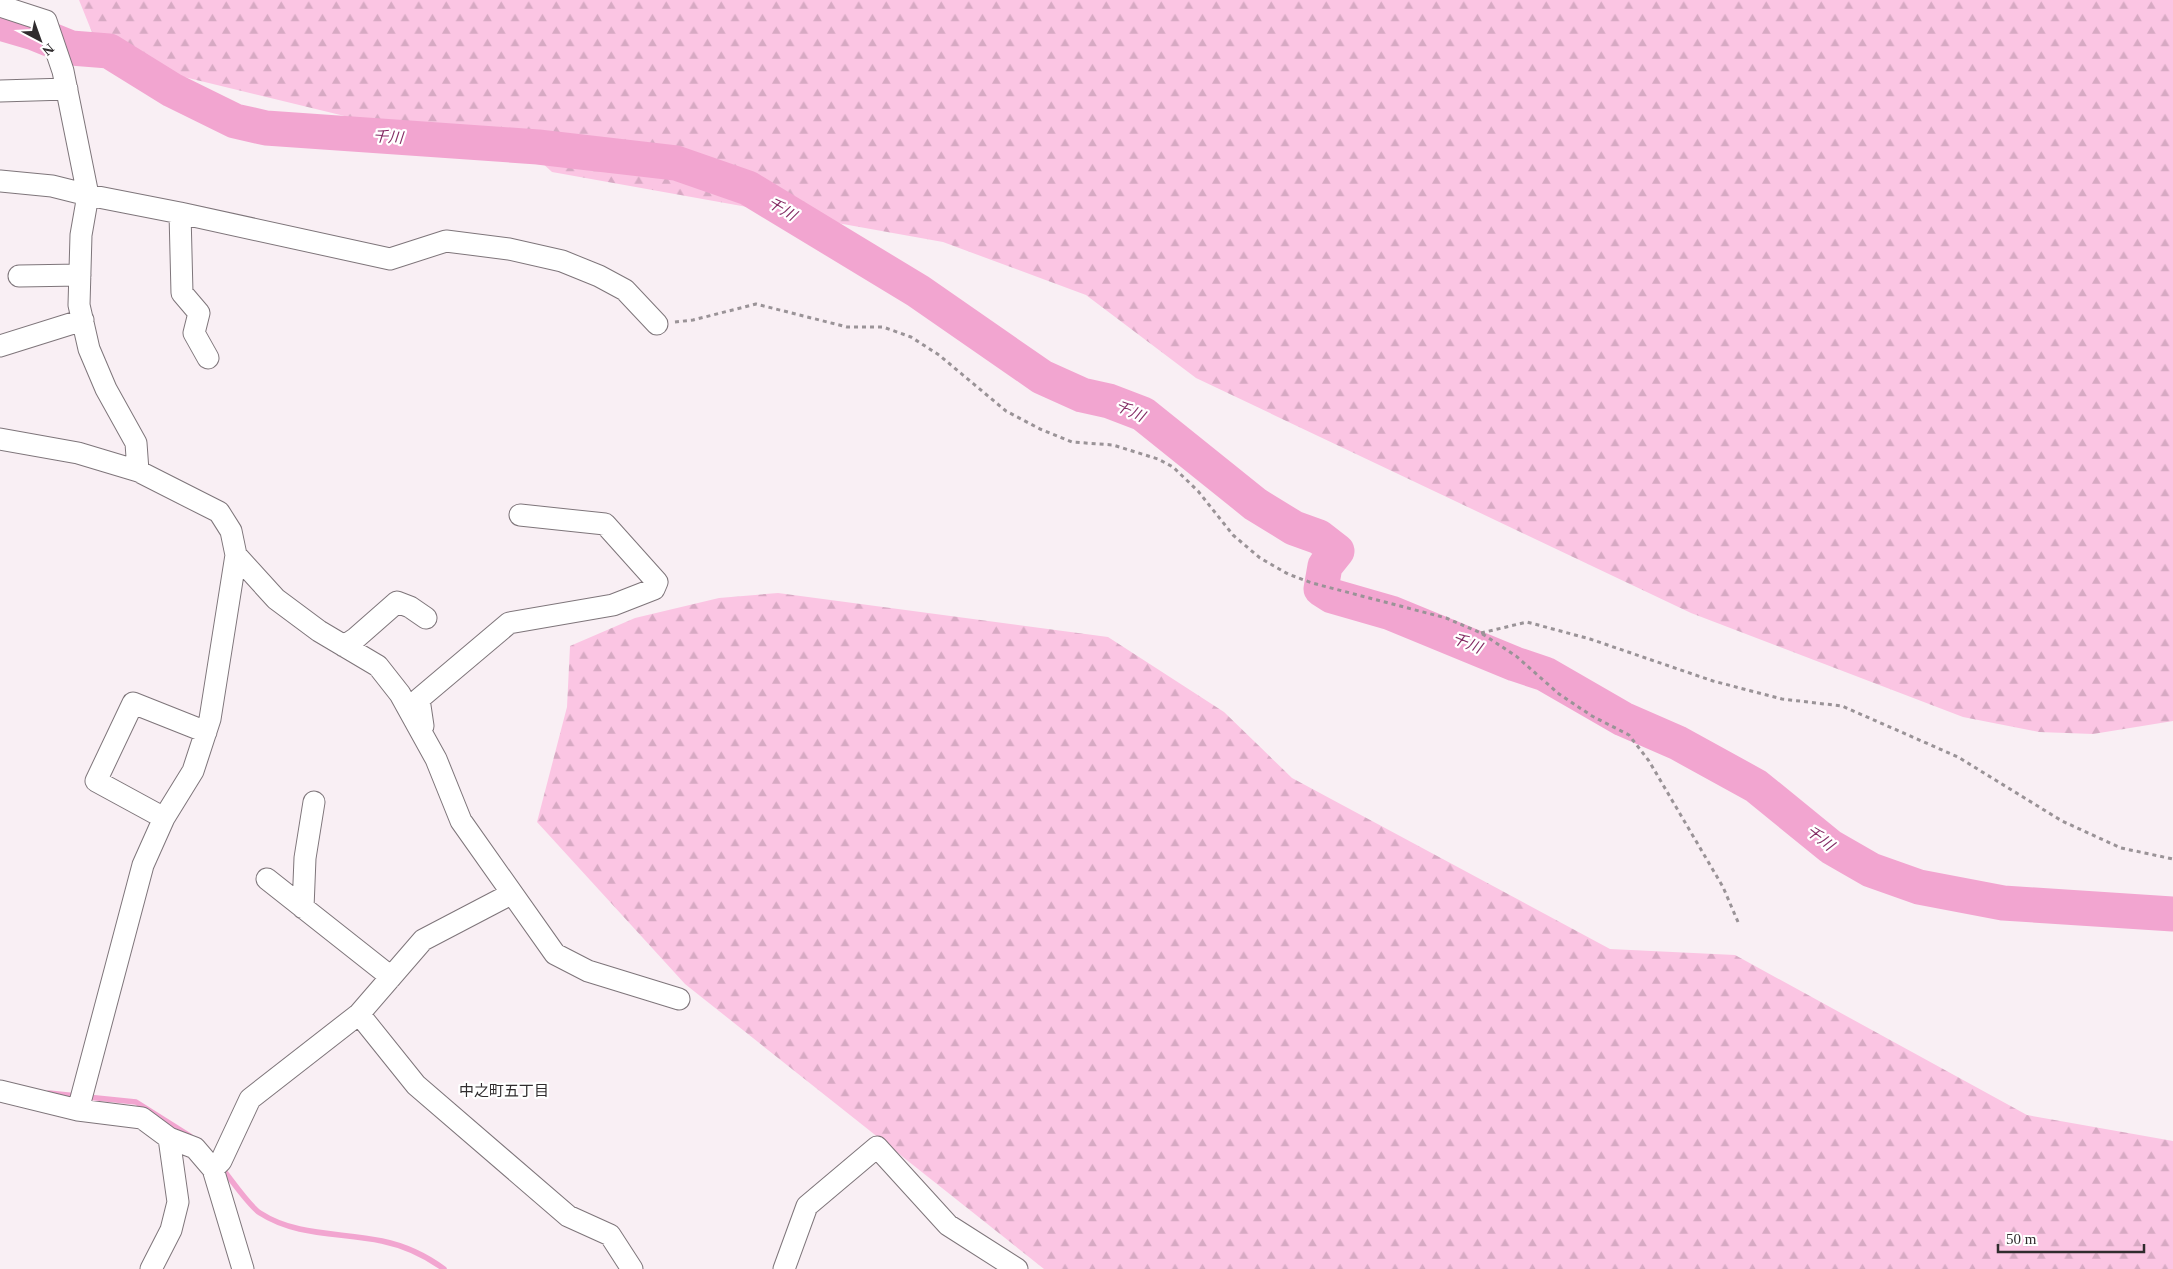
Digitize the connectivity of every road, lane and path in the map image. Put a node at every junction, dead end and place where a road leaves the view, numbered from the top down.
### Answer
1 (0, 6) edge
2 (67, 89) junction
3 (0, 91) edge
4 (0, 181) edge
5 (88, 196) junction
6 (180, 213) junction
7 (80, 275) junction
8 (19, 276) dead end
9 (83, 320) junction
10 (657, 324) joint
11 (0, 346) edge
12 (208, 358) dead end
13 (0, 439) edge
14 (138, 471) junction
15 (520, 515) dead end
16 (236, 555) junction
17 (426, 618) dead end
18 (1481, 634) junction
19 (344, 646) junction
20 (206, 732) junction
21 (424, 738) junction
22 (314, 802) dead end
23 (164, 818) junction
24 (2173, 859) edge
25 (267, 879) dead end
26 (511, 894) junction
27 (304, 908) junction
28 (1738, 922) dead end
29 (391, 977) junction
30 (679, 999) dead end
31 (359, 1014) junction
32 (0, 1091) edge
33 (78, 1110) junction
34 (169, 1138) junction
35 (213, 1169) junction
36 (151, 1269) edge
37 (243, 1269) edge
38 (632, 1269) edge
39 (784, 1269) edge
40 (1017, 1269) edge

1 - 2 street
2 - 3 street
2 - 5 street
4 - 5 street
5 - 6 street
5 - 7 street
6 - 10 street
6 - 12 street
7 - 8 street
7 - 9 street
9 - 11 street
9 - 14 street
10 - 18 path
13 - 14 street
14 - 16 street
15 - 21 street
16 - 19 street
16 - 20 street
17 - 19 street
18 - 24 path
18 - 28 path
19 - 21 street
20 - 23 street
20 - 23 street
21 - 26 street
22 - 27 street
23 - 33 street
25 - 27 street
26 - 29 street
26 - 30 street
27 - 29 street
29 - 31 street
31 - 35 street
31 - 38 street
32 - 33 street
33 - 34 street
34 - 35 street
34 - 36 street
35 - 37 street
39 - 40 street

